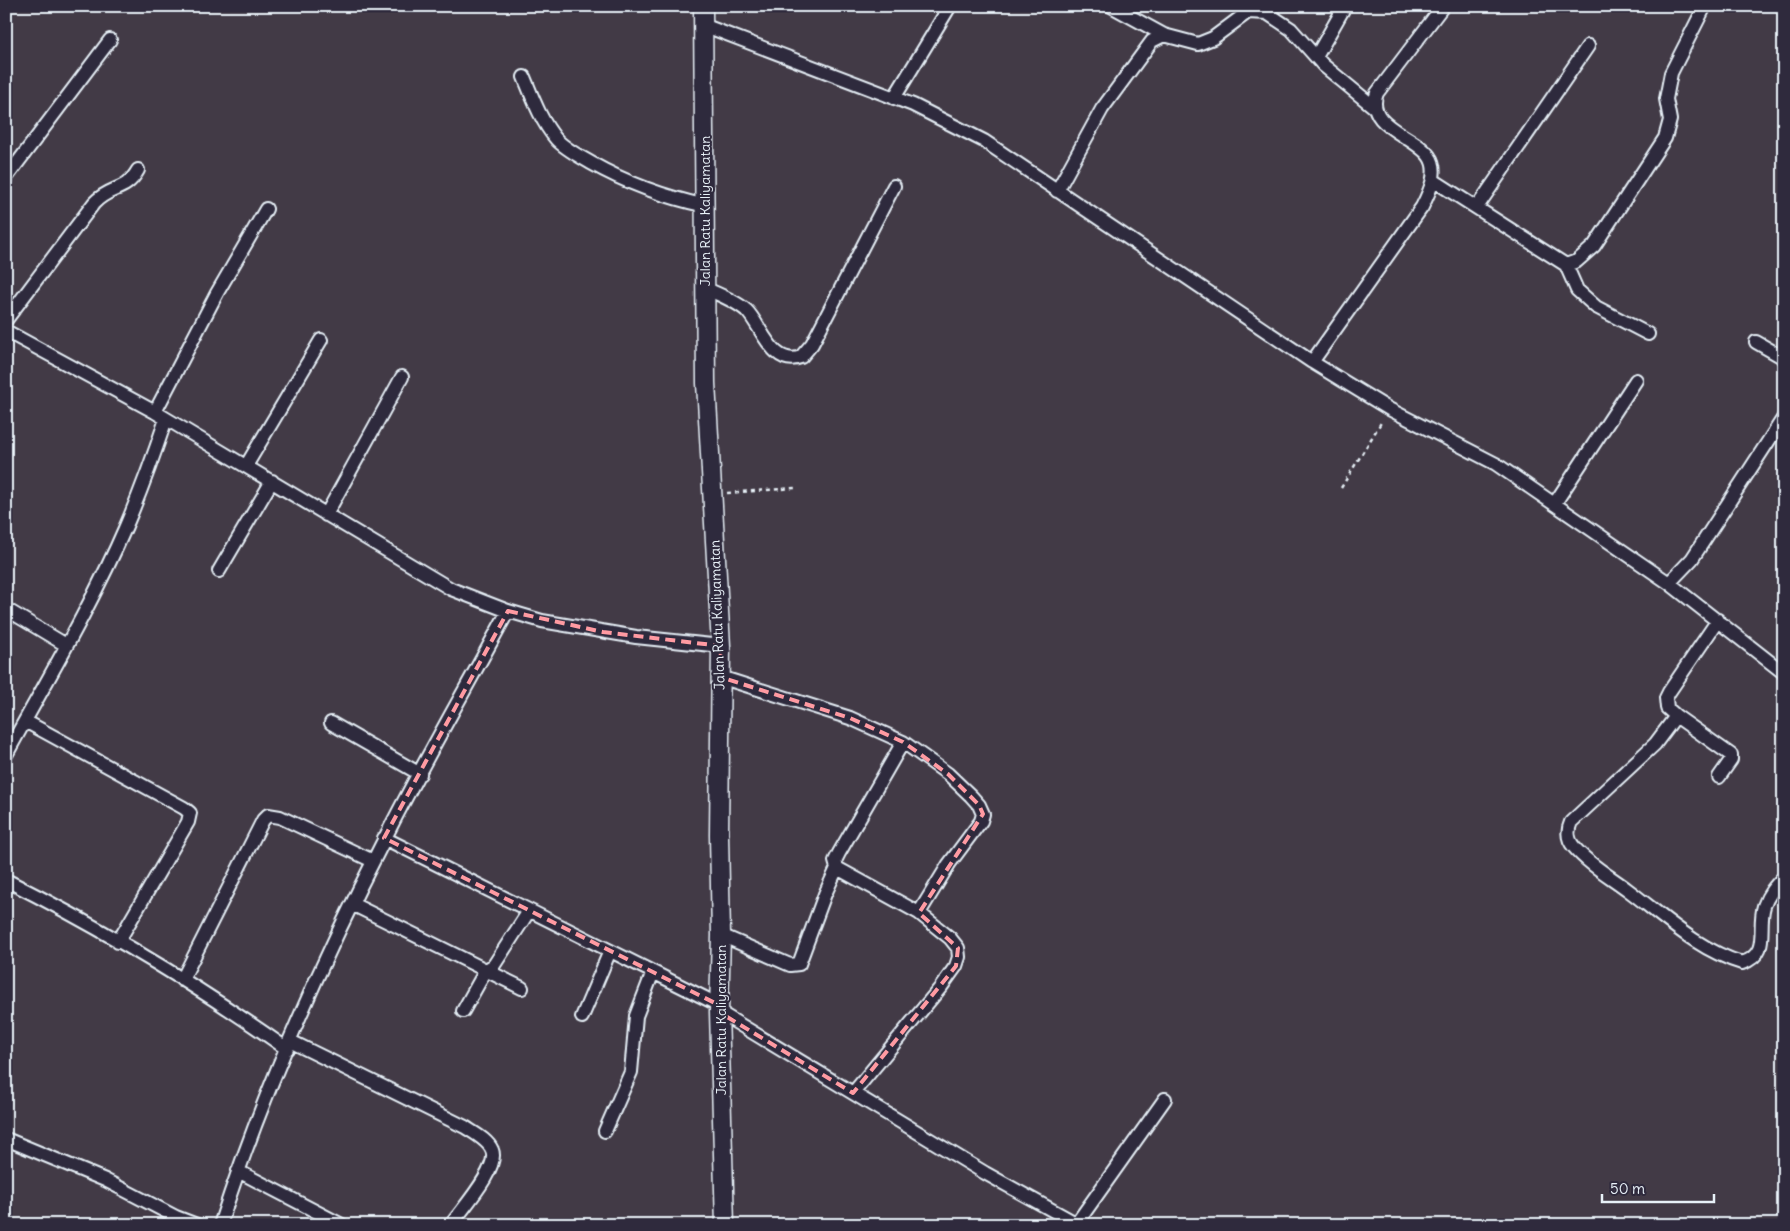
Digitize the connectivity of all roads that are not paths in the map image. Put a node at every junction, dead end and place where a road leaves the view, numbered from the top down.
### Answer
1 (703, 6) edge
2 (950, 6) edge
3 (1111, 6) edge
4 (1346, 6) edge
5 (1443, 6) edge
6 (1705, 6) edge
7 (703, 25) junction
8 (1164, 35) junction
9 (110, 40) dead end
10 (1588, 46) dead end
11 (1316, 57) junction
12 (524, 77) dead end
13 (894, 98) junction
14 (1374, 107) junction
15 (138, 170) dead end
16 (6, 178) edge
17 (1433, 180) junction
18 (894, 186) dead end
19 (1057, 191) junction
20 (706, 206) junction
21 (1477, 207) junction
22 (266, 209) dead end
23 (1566, 265) junction
24 (704, 288) junction
25 (6, 320) edge
26 (6, 331) edge
27 (1648, 334) dead end
28 (321, 340) dead end
29 (1756, 342) dead end
30 (1784, 358) edge
31 (1312, 362) junction
32 (402, 377) dead end
33 (1636, 380) dead end
34 (155, 412) junction
35 (1784, 418) edge
36 (166, 419) junction
37 (246, 466) junction
38 (272, 482) junction
39 (1555, 503) junction
40 (326, 515) junction
41 (218, 571) dead end
42 (1669, 583) junction
43 (6, 609) edge
44 (508, 611) junction
45 (1718, 620) junction
46 (66, 645) junction
47 (721, 646) junction
48 (1784, 673) edge
49 (720, 677) junction
50 (1676, 716) junction
51 (25, 721) junction
52 (331, 723) dead end
53 (903, 742) junction
54 (6, 756) edge
55 (420, 774) junction
56 (1719, 778) dead end
57 (384, 838) junction
58 (373, 861) junction
59 (837, 868) junction
60 (1784, 877) edge
61 (6, 880) edge
62 (352, 904) junction
63 (529, 910) junction
64 (919, 913) junction
65 (722, 935) junction
66 (118, 942) junction
67 (610, 951) junction
68 (486, 970) junction
69 (653, 972) junction
70 (182, 980) junction
71 (522, 988) dead end
72 (719, 1009) junction
73 (463, 1011) dead end
74 (582, 1017) dead end
75 (288, 1045) junction
76 (853, 1093) junction
77 (1165, 1100) dead end
78 (605, 1132) dead end
79 (6, 1139) edge
80 (238, 1171) junction
81 (1078, 1224) edge
82 (197, 1225) edge
83 (220, 1225) edge
84 (342, 1225) edge
85 (451, 1225) edge
86 (725, 1225) edge

1 - 7 main road, Jalan Ratu Kaliyamatan
2 - 13 street
3 - 8 street
4 - 11 street
5 - 14 street
6 - 23 street
7 - 13 street
7 - 20 main road, Jalan Ratu Kaliyamatan
8 - 11 street
8 - 19 street
9 - 16 street
10 - 21 street
11 - 14 street
12 - 20 street
13 - 19 street
14 - 17 street
15 - 25 street
17 - 21 street
17 - 31 street
18 - 24 street
19 - 31 street
20 - 24 main road, Jalan Ratu Kaliyamatan
21 - 23 street
22 - 34 street
23 - 27 street
24 - 47 main road, Jalan Ratu Kaliyamatan
26 - 34 street
28 - 37 street
29 - 30 street
31 - 39 street
32 - 40 street
33 - 39 street
34 - 36 street
35 - 42 street
36 - 37 street
36 - 46 street
37 - 38 street
38 - 40 street
38 - 41 street
39 - 42 street
40 - 44 street
42 - 45 street
43 - 46 street
44 - 47 street
44 - 55 street
45 - 48 street
45 - 50 street
46 - 51 street
47 - 49 main road, Jalan Ratu Kaliyamatan
49 - 53 street
49 - 65 main road, Jalan Ratu Kaliyamatan
50 - 56 street
50 - 60 street
51 - 54 street
51 - 66 street
52 - 55 street
53 - 59 street
53 - 64 street
55 - 57 street
57 - 58 street
57 - 63 street
58 - 62 street
58 - 70 street
59 - 64 street
59 - 65 street
61 - 66 street
62 - 68 street
62 - 75 street
63 - 67 street
63 - 68 street
64 - 76 street
65 - 72 main road, Jalan Ratu Kaliyamatan
66 - 70 street
67 - 69 street
67 - 74 street
68 - 71 street
68 - 73 street
69 - 72 street
69 - 78 street
70 - 75 street
72 - 76 street
72 - 86 main road, Jalan Ratu Kaliyamatan
75 - 80 street
75 - 85 street
76 - 81 street
77 - 81 street
79 - 82 street
80 - 83 street
80 - 84 street

